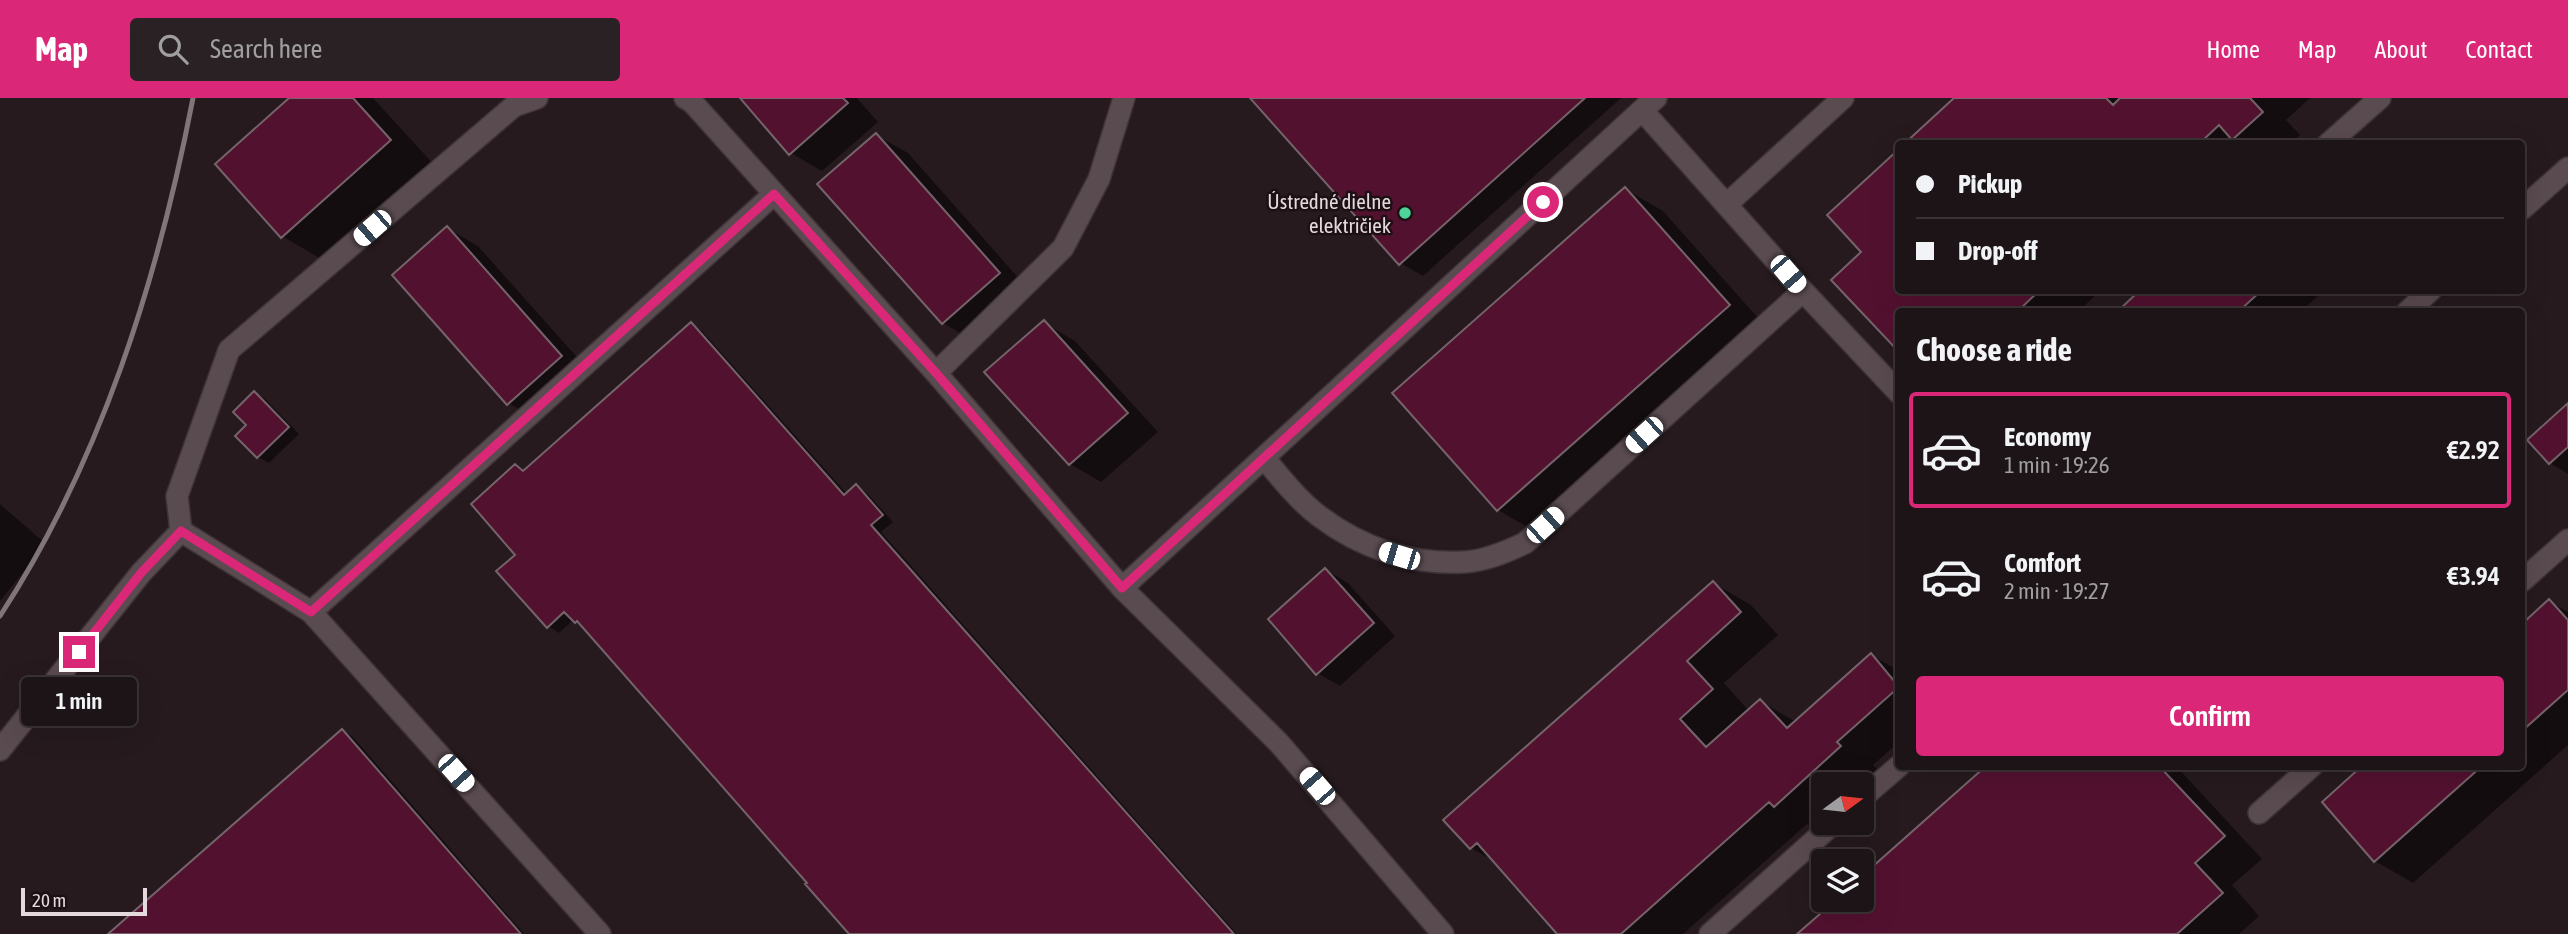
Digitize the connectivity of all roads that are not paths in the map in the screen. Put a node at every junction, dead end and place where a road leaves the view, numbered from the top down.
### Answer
1 (537, 98) edge
2 (685, 98) edge
3 (1124, 98) edge
4 (1843, 98) edge
5 (2380, 98) edge
6 (1649, 104) edge
7 (2333, 140) edge
8 (2568, 168) edge
9 (774, 194) junction
10 (1727, 204) junction
11 (2525, 206) edge
12 (1803, 291) junction
13 (2427, 294) edge
14 (2411, 308) edge
15 (936, 373) junction
16 (1895, 389) edge
17 (1264, 458) junction
18 (181, 531) junction
19 (2568, 540) edge
20 (2525, 578) edge
21 (1122, 588) junction
22 (311, 612) junction
23 (0, 750) edge
24 (1895, 769) edge
25 (2307, 770) edge
26 (1874, 788) edge
27 (2259, 813) dead end
28 (1820, 835) edge
29 (600, 934) edge
30 (1443, 934) edge
31 (1710, 934) edge

1 - 18 lane
2 - 9 lane
3 - 15 lane
4 - 10 lane
5 - 7 lane
6 - 10 lane
6 - 17 lane
8 - 11 lane
9 - 15 lane
9 - 22 lane
10 - 12 lane
12 - 16 lane
12 - 17 lane
13 - 14 lane
15 - 21 lane
17 - 21 lane
18 - 22 lane
18 - 23 lane
19 - 20 lane
21 - 30 lane
22 - 29 lane
24 - 26 lane
25 - 27 lane
28 - 31 lane

